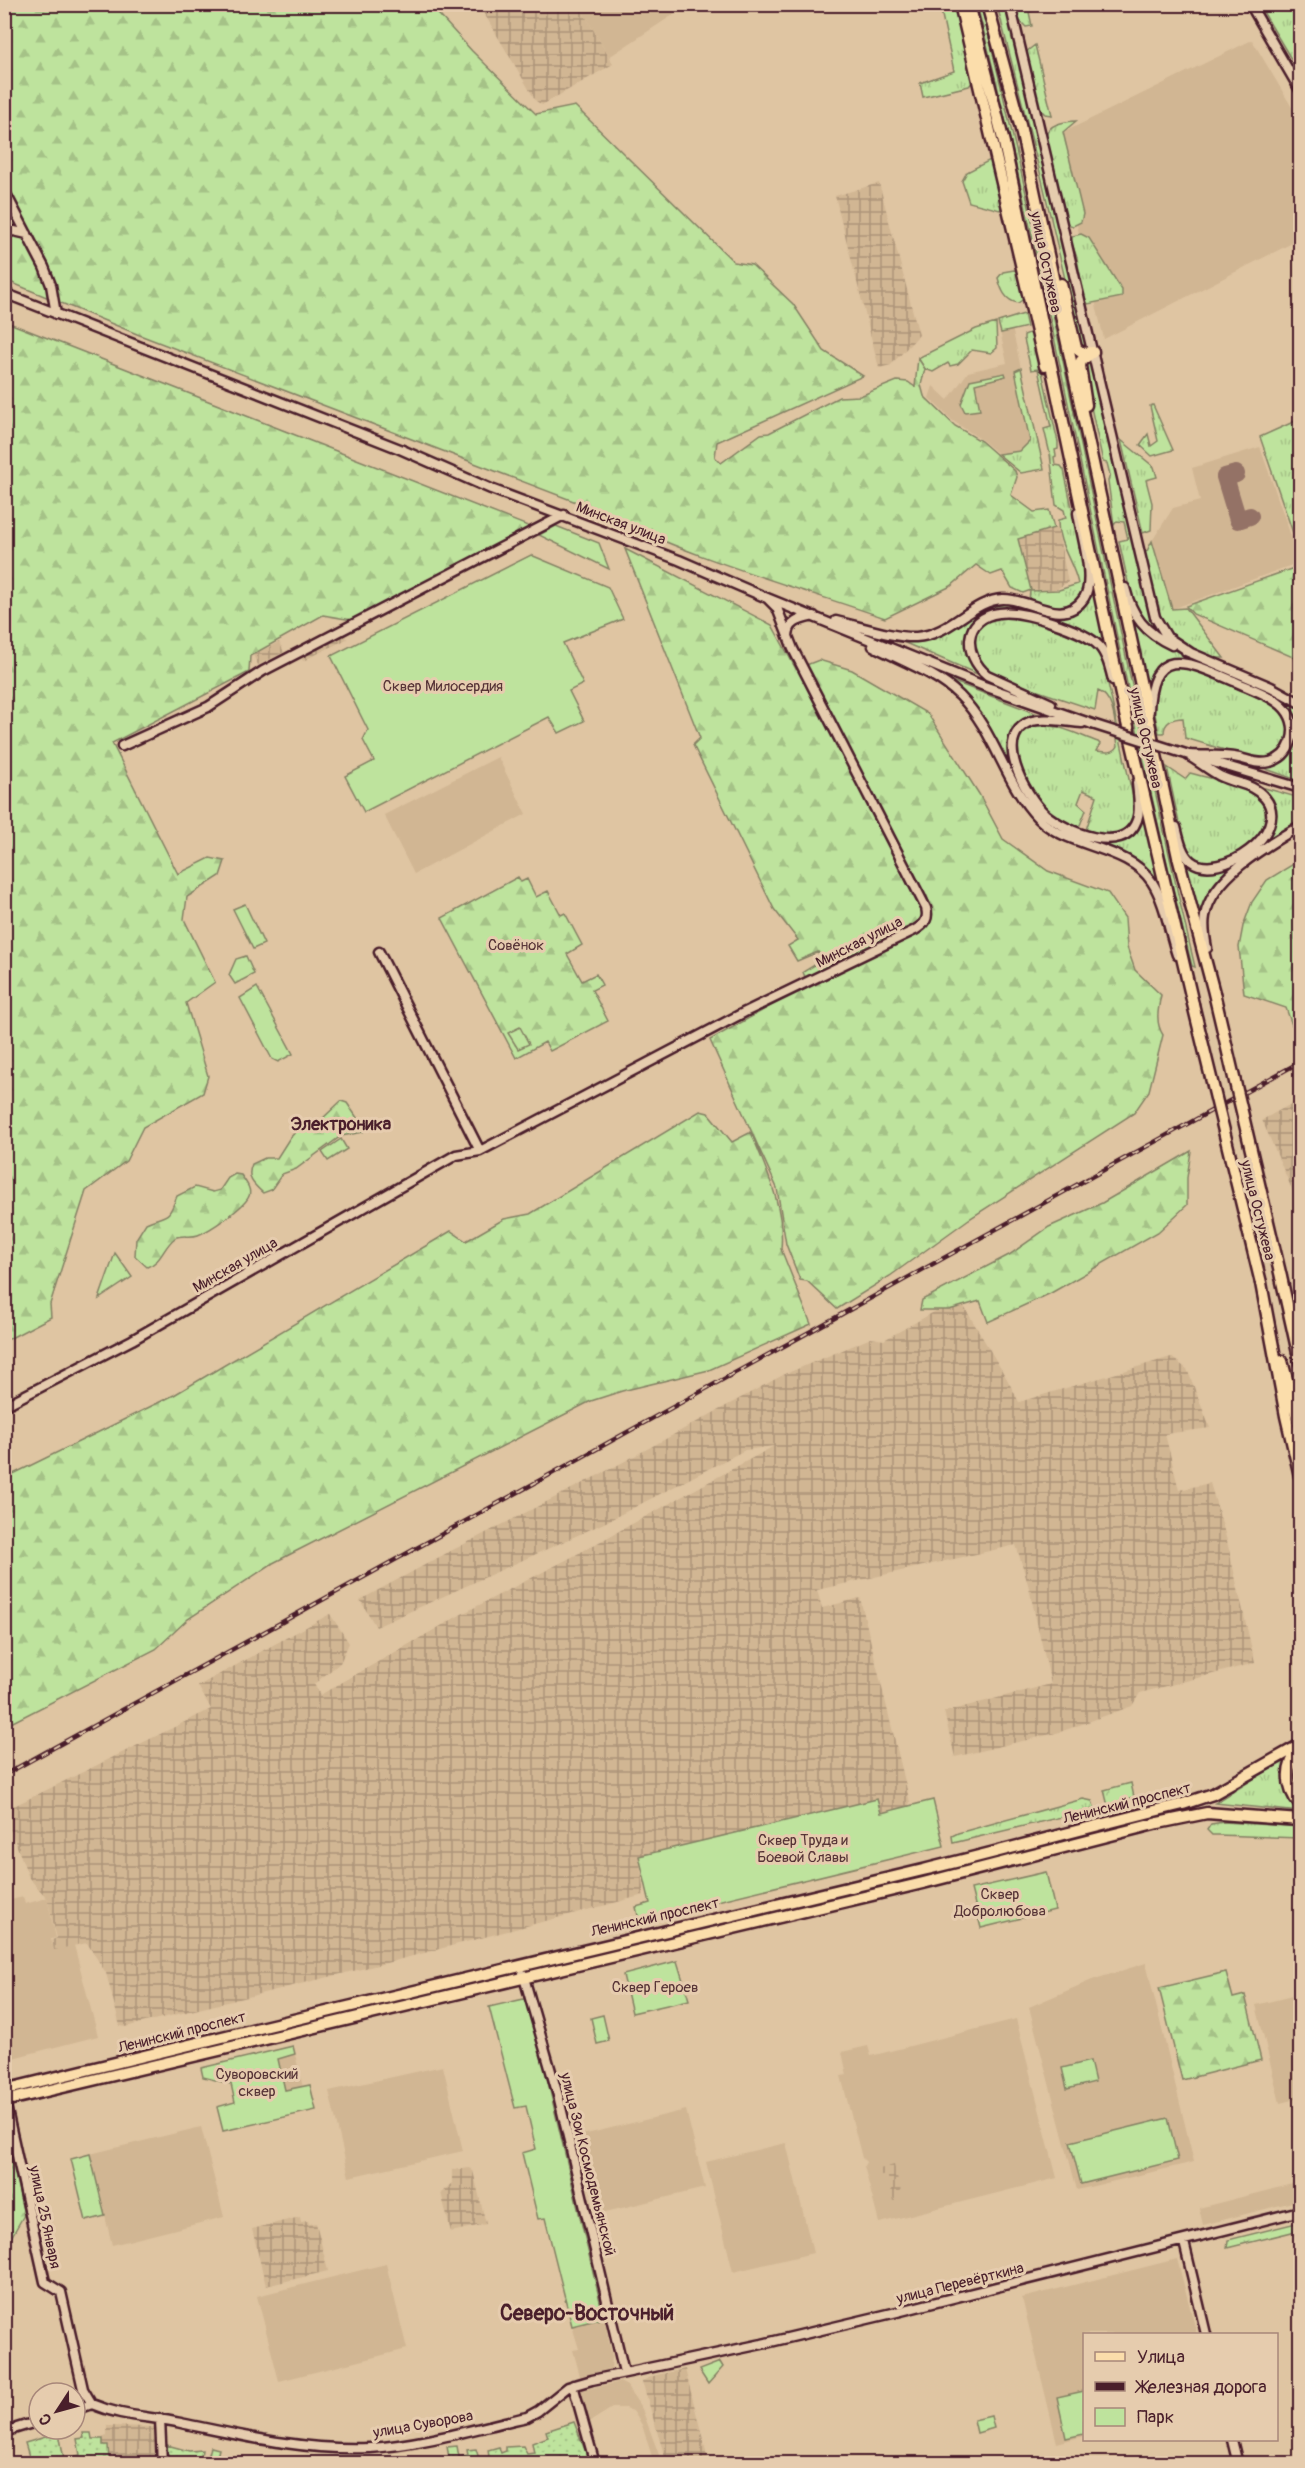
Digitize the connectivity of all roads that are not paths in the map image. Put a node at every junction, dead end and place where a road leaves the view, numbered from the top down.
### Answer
1 (960, 4) edge
2 (969, 4) edge
3 (987, 4) edge
4 (1010, 4) edge
5 (1250, 4) edge
6 (1300, 90) edge
7 (1020, 125) junction
8 (4, 190) edge
9 (4, 232) edge
10 (27, 234) junction
11 (4, 293) edge
12 (56, 314) junction
13 (1093, 352) junction
14 (1070, 459) junction
15 (1097, 480) junction
16 (564, 515) junction
17 (767, 598) junction
18 (814, 616) junction
19 (831, 623) junction
20 (788, 637) junction
21 (1191, 653) junction
22 (1300, 703) edge
23 (1125, 714) junction
24 (1092, 724) junction
25 (1149, 724) junction
26 (122, 746) dead end
27 (1189, 755) junction
28 (1135, 759) junction
29 (1160, 772) junction
30 (1300, 788) edge
31 (1300, 826) edge
32 (379, 952) dead end
33 (1214, 993) junction
34 (1193, 1004) junction
35 (480, 1151) junction
36 (1281, 1277) junction
37 (1261, 1283) junction
38 (1300, 1338) edge
39 (1300, 1358) edge
40 (4, 1406) edge
41 (1300, 1428) edge
42 (1300, 1476) edge
43 (1300, 1746) edge
44 (1300, 1805) edge
45 (1300, 1820) edge
46 (519, 1966) junction
47 (525, 1977) junction
48 (5, 2097) edge
49 (1300, 2211) edge
50 (1184, 2242) junction
51 (1206, 2333) edge
52 (624, 2372) junction
53 (573, 2385) junction
54 (92, 2404) junction
55 (87, 2406) edge
56 (160, 2419) junction
57 (27, 2425) edge
58 (4, 2432) edge
59 (1232, 2441) edge
60 (162, 2463) edge
61 (595, 2463) edge
62 (1238, 2463) edge

1 - 14 main road
2 - 14 main road, улица Остужева
3 - 7 main road, улица Остужева
4 - 13 street
5 - 6 street
7 - 13 main road
7 - 15 main road, улица Остужева
8 - 10 street
9 - 10 street
10 - 12 street
11 - 12 street, Минская улица
12 - 16 street, Минская улица
13 - 15 main road
13 - 21 street
14 - 18 street
14 - 23 main road, улица Остужева
15 - 21 street
15 - 25 main road, улица Остужева
16 - 17 street, Минская улица
16 - 26 street
17 - 18 street, Минская улица
17 - 20 street, Минская улица
18 - 19 street, Минская улица
18 - 20 street
19 - 24 street, Минская улица
19 - 34 street
20 - 35 street, Минская улица
21 - 22 street
23 - 24 street
23 - 28 main road, улица Остужева
24 - 27 street, Минская улица, bridge
24 - 28 street
25 - 27 street
25 - 29 main road, улица Остужева
27 - 29 street
27 - 30 street, Минская улица
28 - 34 main road, улица Остужева
29 - 33 main road, улица Остужева
31 - 33 street
32 - 35 street
33 - 36 main road, улица Остужева, bridge
34 - 37 main road, улица Остужева, bridge
35 - 40 street, Минская улица
36 - 38 street
36 - 39 main road, улица Остужева
37 - 41 main road
37 - 42 main road, улица Остужева
43 - 44 main road
43 - 46 main road, Ленинский проспект
45 - 47 main road, Ленинский проспект
46 - 47 street, улица Зои Космодемьянской
46 - 48 main road, Ленинский проспект
47 - 48 main road, Ленинский проспект
47 - 52 street, улица Зои Космодемьянской
48 - 54 street, улица 25 Января
49 - 50 street, улица Перевёрткина
50 - 51 street
50 - 52 street, улица Перевёрткина
52 - 53 street, улица Суворова
53 - 56 street, улица Суворова
53 - 61 street
54 - 55 street
54 - 56 street, улица Суворова
56 - 60 street
57 - 58 street
59 - 62 street

